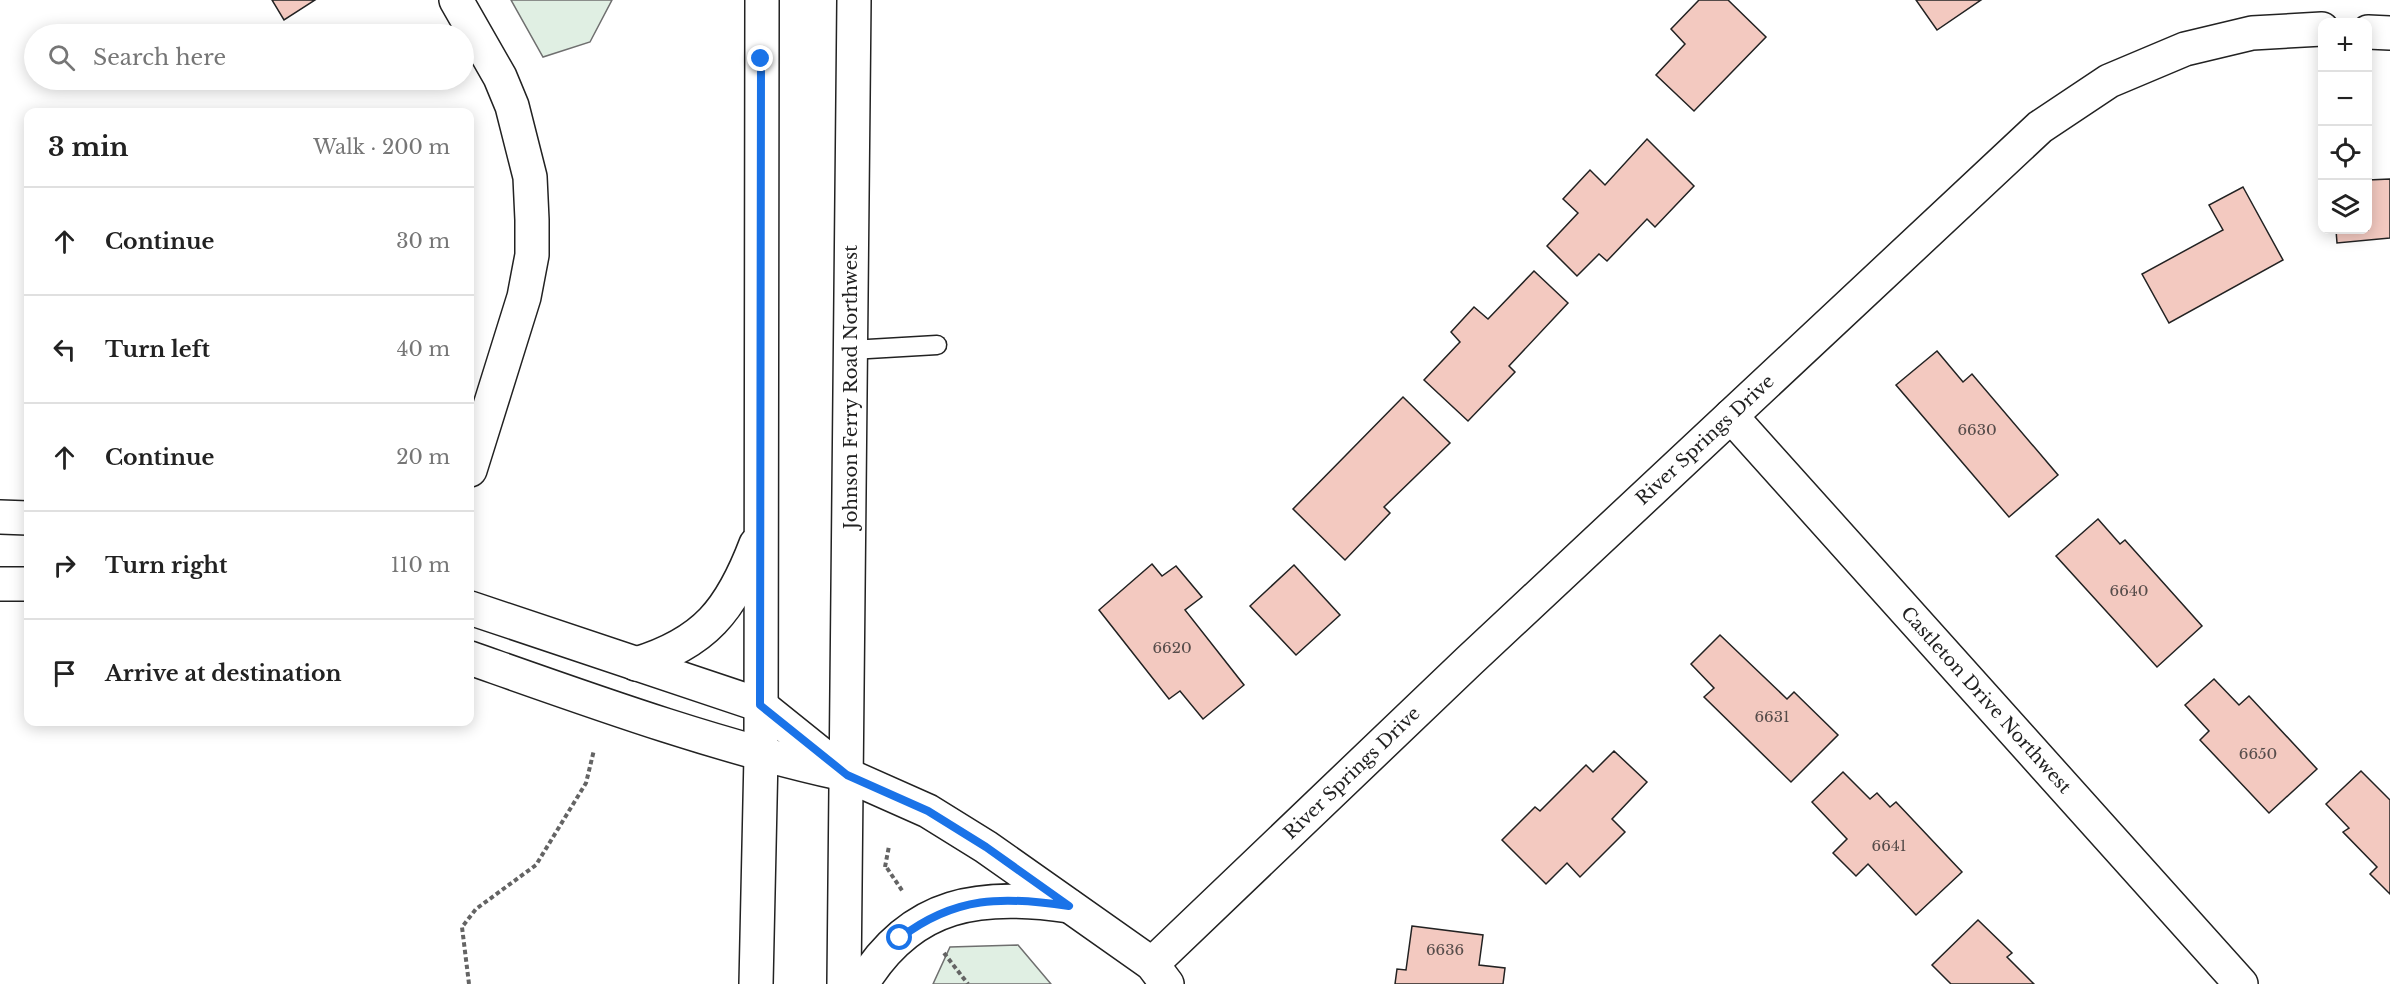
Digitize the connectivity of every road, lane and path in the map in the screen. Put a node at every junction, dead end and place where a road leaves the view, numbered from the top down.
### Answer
1 (456, 0) edge
2 (762, 0) edge
3 (842, 0) edge
4 (854, 0) edge
5 (470, 24) edge
6 (2318, 29) edge
7 (474, 32) edge
8 (2372, 32) edge
9 (2390, 33) edge
10 (854, 35) junction
11 (937, 345) dead end
12 (851, 350) junction
13 (1731, 416) junction
14 (474, 457) edge
15 (0, 517) edge
16 (24, 518) edge
17 (760, 531) junction
18 (0, 584) edge
19 (24, 584) edge
20 (474, 609) edge
21 (474, 659) edge
22 (636, 664) junction
23 (760, 705) junction
24 (594, 750) dead end
25 (761, 756) junction
26 (847, 775) junction
27 (887, 868) dead end
28 (907, 898) dead end
29 (1069, 906) junction
30 (942, 950) dead end
31 (1159, 974) edge
32 (469, 984) edge
33 (756, 984) edge
34 (844, 984) edge
35 (862, 984) edge
36 (968, 984) edge
37 (2241, 984) edge

1 - 5 street
2 - 17 street
3 - 10 street
4 - 10 street, Johnson Ferry Road Northwest
6 - 13 street, River Springs Drive
7 - 14 street
8 - 9 street
10 - 12 street, Johnson Ferry Road Northwest
11 - 12 lane
12 - 26 street, Johnson Ferry Road Northwest
13 - 31 street, River Springs Drive
13 - 37 street, Castleton Drive Northwest
15 - 16 street
17 - 22 street
17 - 23 street
18 - 19 street
20 - 22 street
21 - 25 street
22 - 23 street
23 - 25 street
23 - 26 street
24 - 32 path
25 - 26 street
25 - 33 street
26 - 29 street
26 - 34 street, Johnson Ferry Road Northwest
27 - 28 path
29 - 31 street
29 - 35 street
30 - 36 path

